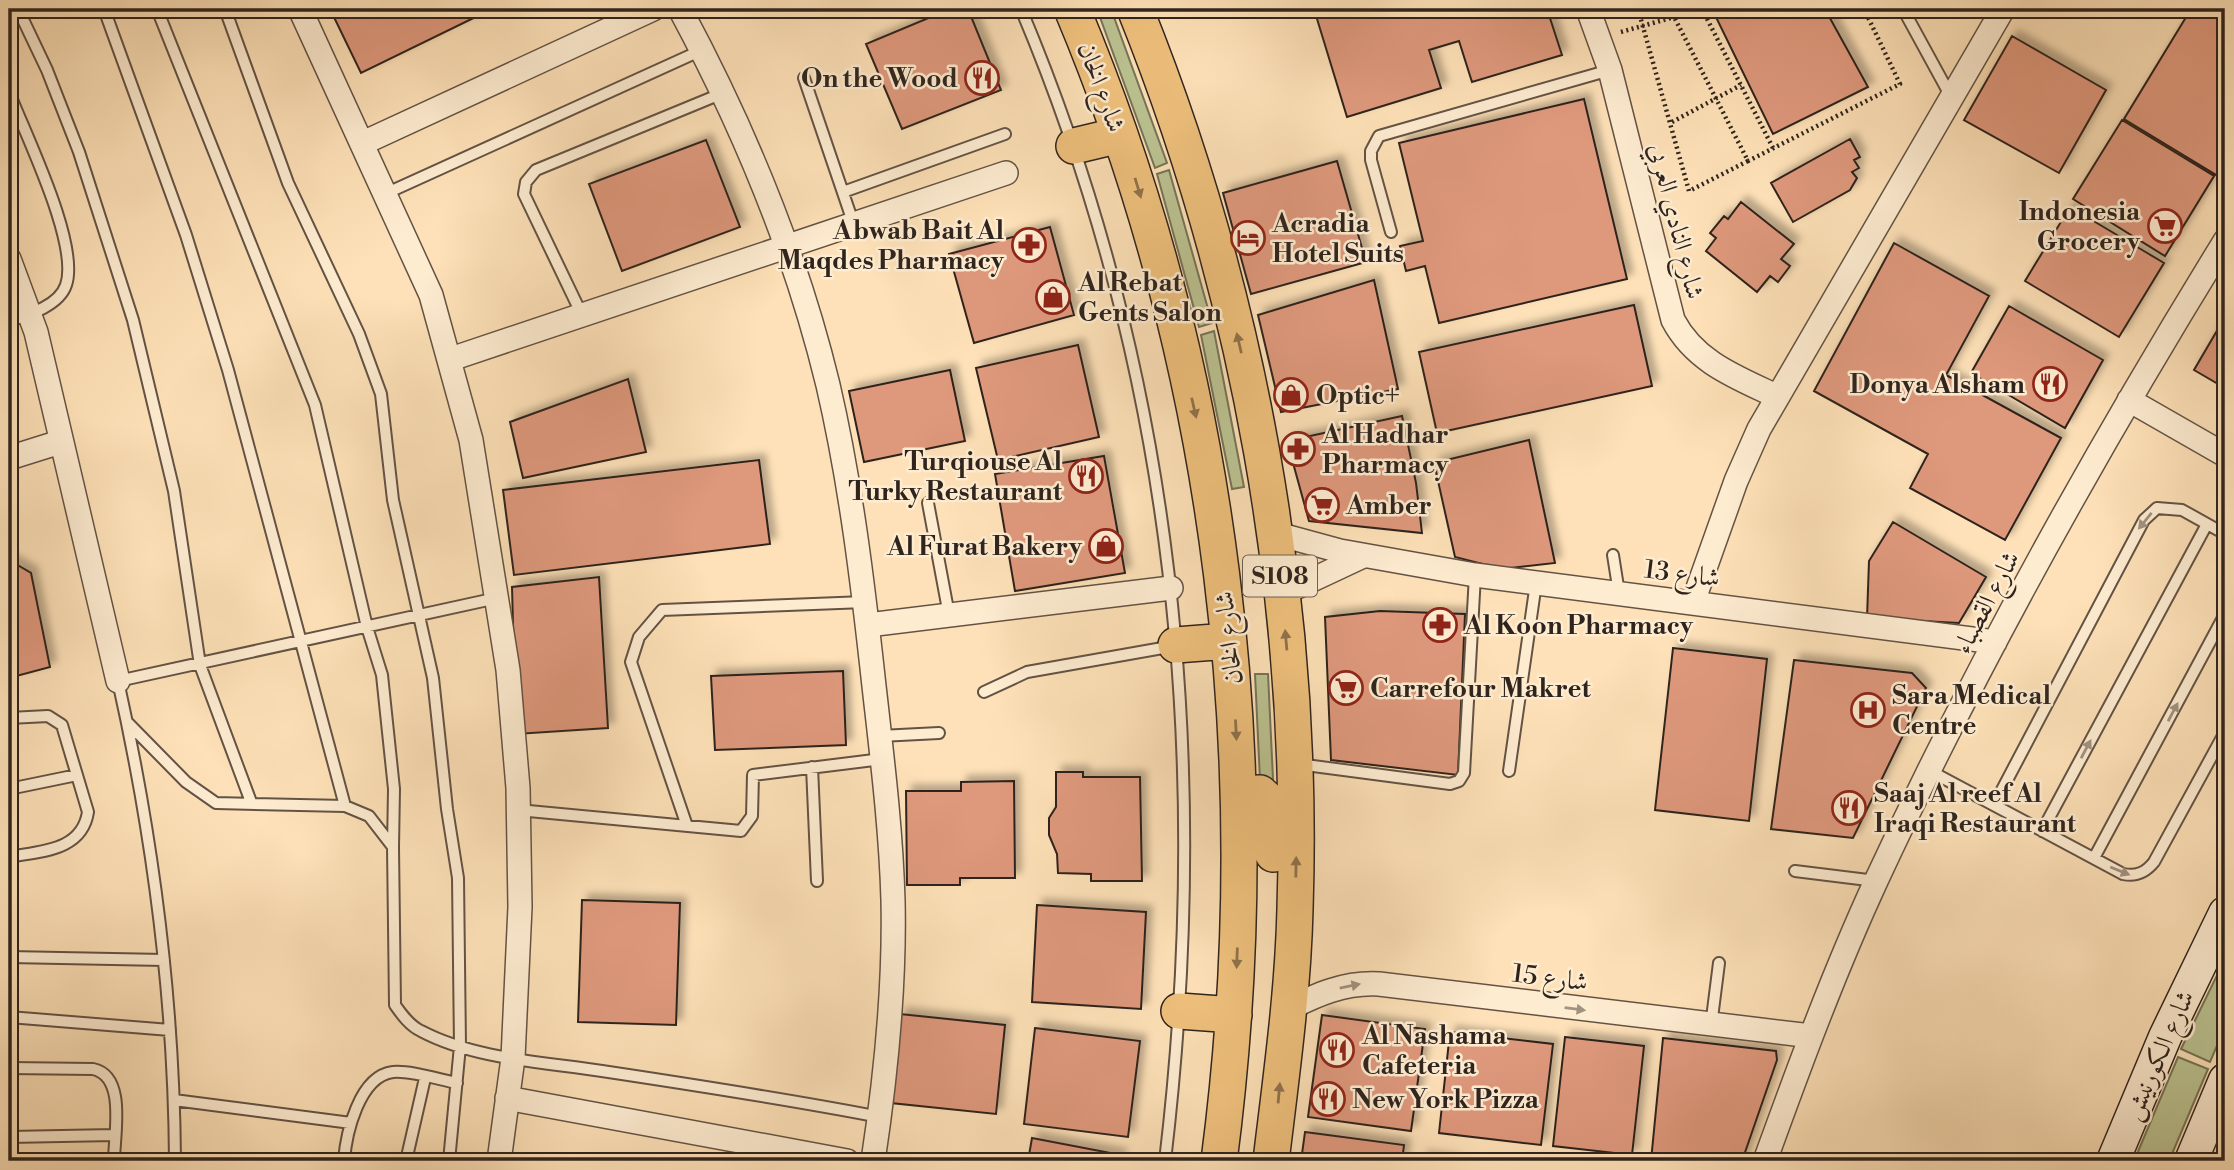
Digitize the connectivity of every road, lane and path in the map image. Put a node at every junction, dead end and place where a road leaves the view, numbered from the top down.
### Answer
1 (18, 9) edge
2 (104, 9) edge
3 (157, 9) edge
4 (225, 9) edge
5 (300, 9) edge
6 (653, 9) edge
7 (680, 9) edge
8 (1021, 9) edge
9 (1072, 9) edge
10 (1135, 9) edge
11 (1588, 9) edge
12 (1638, 9) edge
13 (1670, 9) edge
14 (1702, 9) edge
15 (1864, 9) edge
16 (1903, 9) edge
17 (2003, 9) edge
18 (1674, 17) junction
19 (1644, 26) junction
20 (1600, 38) junction
21 (702, 50) junction
22 (1611, 70) junction
23 (804, 78) dead end
24 (1741, 85) junction
25 (9, 92) edge
26 (724, 93) junction
27 (1951, 95) junction
28 (1717, 99) junction
29 (1672, 122) junction
30 (1005, 134) dead end
31 (1120, 135) junction
32 (363, 144) junction
33 (1074, 146) junction
34 (1773, 148) junction
35 (1748, 161) junction
36 (1006, 173) dead end
37 (843, 192) junction
38 (387, 193) junction
39 (854, 225) junction
40 (1391, 232) dead end
41 (2225, 240) edge
42 (787, 247) junction
43 (9, 259) edge
44 (582, 315) junction
45 (19, 317) edge
46 (451, 359) junction
47 (1776, 396) junction
48 (2129, 400) junction
49 (60, 442) junction
50 (2225, 455) edge
51 (9, 458) edge
52 (928, 503) dead end
53 (2207, 524) junction
54 (1274, 533) junction
55 (2225, 534) edge
56 (1613, 555) dead end
57 (1363, 556) junction
58 (1475, 575) junction
59 (1536, 583) junction
60 (1171, 588) junction
61 (1619, 593) junction
62 (1282, 594) junction
63 (498, 598) junction
64 (1693, 602) junction
65 (866, 614) junction
66 (2225, 614) edge
67 (417, 615) junction
68 (949, 615) junction
69 (367, 627) junction
70 (1228, 641) junction
71 (301, 642) junction
72 (1995, 642) junction
73 (1176, 645) junction
74 (200, 665) junction
75 (118, 681) junction
76 (984, 692) dead end
77 (9, 718) edge
78 (128, 723) junction
79 (2225, 732) edge
80 (939, 733) dead end
81 (881, 748) junction
82 (1295, 763) junction
83 (812, 767) junction
84 (1509, 771) dead end
85 (1930, 771) junction
86 (77, 775) junction
87 (9, 789) edge
88 (1238, 794) junction
89 (251, 802) junction
90 (1994, 805) junction
91 (345, 806) junction
92 (518, 810) junction
93 (687, 826) junction
94 (2042, 831) junction
95 (393, 847) junction
96 (9, 857) edge
97 (2094, 858) junction
98 (1795, 871) dead end
99 (817, 881) dead end
100 (1876, 881) junction
101 (2225, 913) edge
102 (1293, 940) junction
103 (9, 957) edge
104 (164, 960) junction
105 (1719, 963) dead end
106 (1286, 1010) junction
107 (1179, 1011) junction
108 (1234, 1015) junction
109 (9, 1017) edge
110 (1711, 1026) junction
111 (170, 1030) junction
112 (1811, 1037) junction
113 (460, 1046) junction
114 (513, 1058) junction
115 (9, 1068) edge
116 (425, 1077) junction
117 (2225, 1080) edge
118 (457, 1083) junction
119 (507, 1098) junction
120 (174, 1100) junction
121 (880, 1117) junction
122 (351, 1123) junction
123 (114, 1135) junction
124 (9, 1137) edge
125 (114, 1161) edge
126 (175, 1161) edge
127 (344, 1161) edge
128 (405, 1161) edge
129 (449, 1161) edge
130 (499, 1161) edge
131 (847, 1161) edge
132 (873, 1161) edge
133 (1165, 1161) edge
134 (1219, 1161) edge
135 (1271, 1161) edge
136 (1765, 1161) edge
137 (2113, 1161) edge
138 (2190, 1161) edge

1 - 74 lane
2 - 71 lane
3 - 69 lane
4 - 67 lane
5 - 32 street
6 - 32 street
7 - 21 street
8 - 33 lane
9 - 31 main road, شارع الخان / S108
54 -> 10 main road, S108
11 - 20 street, شارع النادي العربي
12 - 19 path
13 - 18 path
14 - 24 path
15 - 34 path
16 - 27 lane
17 - 27 street
18 - 19 path
18 - 28 path
19 - 20 path
19 - 29 path
20 - 22 street, شارع النادي العربي
21 - 26 street
21 - 38 lane
22 - 40 lane
22 - 47 street, شارع النادي العربي
23 - 37 lane
24 - 28 path
24 - 34 path
25 - 45 lane
26 - 42 street
26 - 44 lane
27 - 47 street
28 - 29 path
28 - 35 path
29 - 35 path
30 - 37 lane
31 - 33 main road
31 -> 70 main road, شارع الخان / S108
32 - 38 street
33 - 60 lane
34 - 35 path
36 - 39 street
37 - 39 lane
38 - 46 street
39 - 42 street
41 - 48 street, شارع القصباء
42 - 44 street
42 - 65 street
43 - 45 street
44 - 46 street
45 - 49 street
46 - 63 street
47 - 64 street
48 - 50 street
48 - 72 street, شارع القصباء
49 - 51 street
49 - 75 street
52 - 68 lane
53 - 55 lane
53 -> 90 lane
94 -> 53 lane
54 - 57 street, شارع 13
54 - 62 main road, S108
56 - 61 lane
57 - 58 street, شارع 13
57 - 62 street
58 - 59 street, شارع 13
58 - 82 lane
59 - 61 street, شارع 13
59 - 84 lane
60 - 68 street
60 - 73 lane
61 - 64 street, شارع 13
82 -> 62 main road, S108
63 - 67 lane
63 - 92 street
64 - 72 street, شارع 13
65 - 68 street
65 - 81 street
65 - 93 lane
97 -> 66 lane
67 - 69 lane
67 - 113 lane
69 - 71 lane
69 - 95 lane
70 - 73 main road
70 -> 88 main road, شارع الخان / S108
71 - 74 lane
71 - 91 lane
72 - 85 street, شارع القصباء
73 - 76 lane
73 - 107 lane
74 - 75 lane
74 - 89 lane
75 - 78 lane
77 - 86 lane
78 - 89 lane
78 - 104 lane
97 -> 79 lane
80 - 81 lane
81 - 83 lane
81 - 121 street
102 -> 82 main road, S108
83 - 93 lane
83 - 99 lane
85 - 90 lane
85 - 100 street, شارع القصباء
86 - 87 lane
86 - 96 lane
88 - 102 main road
88 -> 108 main road, شارع الخان / S108
89 - 91 lane
90 - 94 lane
91 - 95 lane
92 - 93 lane
92 - 114 street
94 - 97 lane
95 - 113 lane
98 - 100 lane
100 - 112 street, شارع القصباء
101 - 137 main road, شارع الكورنيش
102 - 106 main road, S108
103 - 104 lane
104 - 111 lane
105 - 110 lane
106 -> 110 street, شارع 15
135 -> 106 main road, S108
107 - 108 main road
107 - 133 lane
108 - 134 main road, شارع الخان / S108
109 - 111 lane
110 - 112 street, شارع 15
111 - 120 lane
112 - 136 street, شارع القصباء
113 - 114 lane
113 - 118 lane
114 - 119 street
114 - 121 lane
115 - 123 lane
116 - 118 lane
116 - 122 lane
116 - 128 lane
117 - 138 main road
118 - 129 lane
119 - 130 street
119 - 131 street
120 - 122 lane
120 - 126 lane
121 - 132 street
122 - 127 lane
123 - 124 lane
123 - 125 lane

